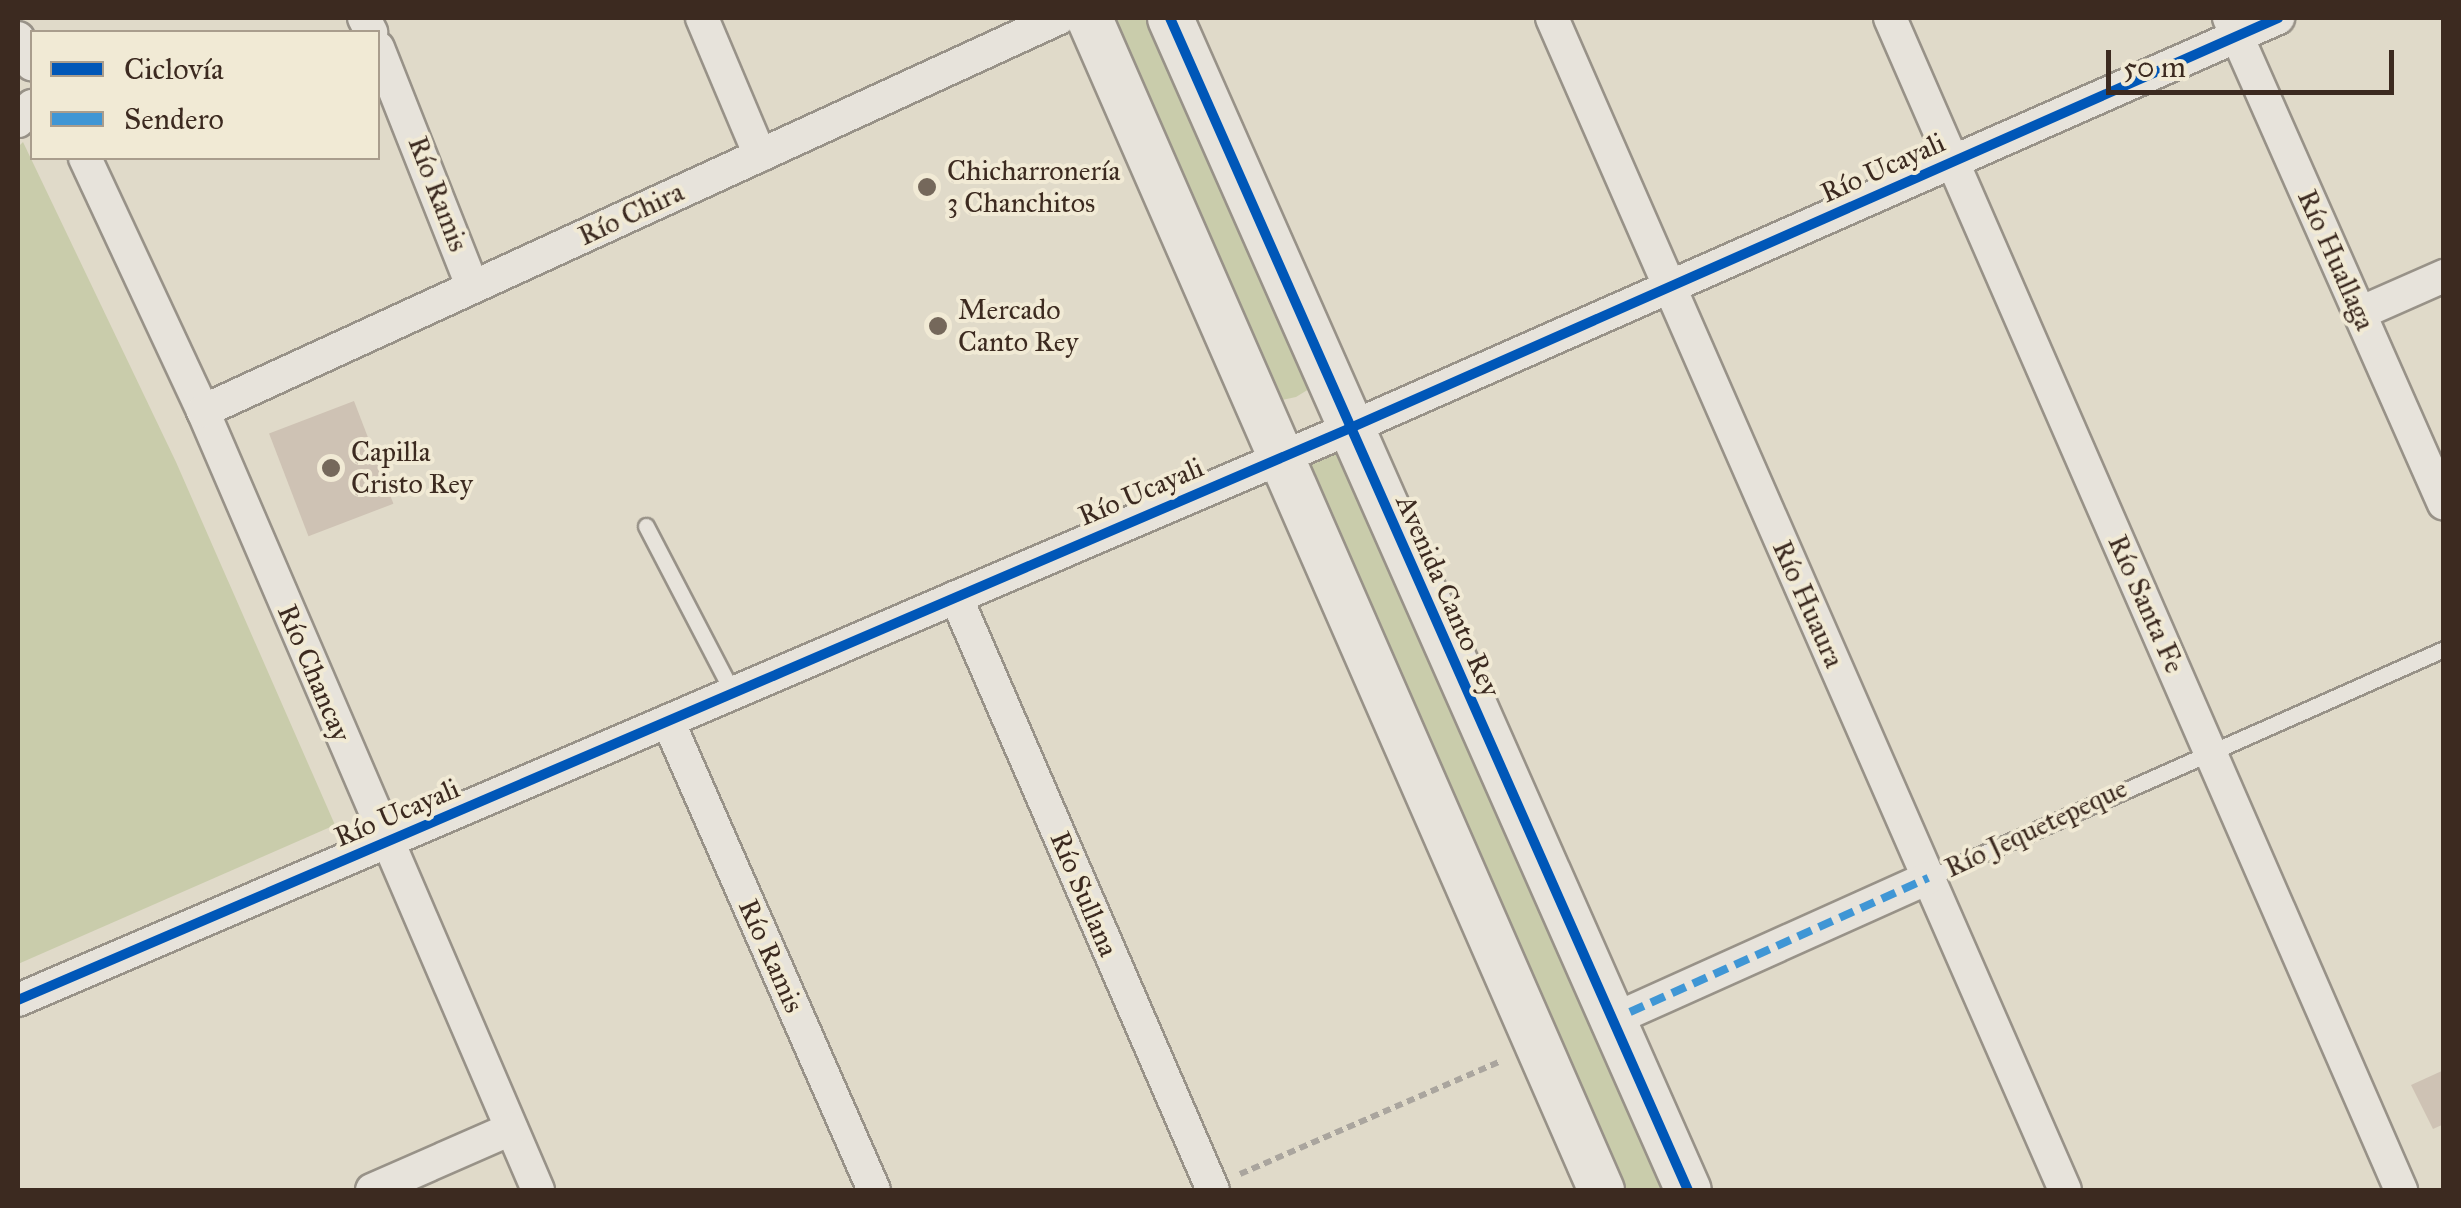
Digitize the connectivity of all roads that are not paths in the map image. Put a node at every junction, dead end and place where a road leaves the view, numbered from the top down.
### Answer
1 (702, 18) edge
2 (1059, 18) edge
3 (1088, 18) edge
4 (1170, 18) edge
5 (1552, 18) edge
6 (1890, 18) edge
7 (2278, 18) edge
8 (2233, 27) edge
9 (18, 38) edge
10 (380, 53) edge
11 (30, 60) edge
12 (760, 155) junction
13 (86, 160) edge
14 (1952, 162) junction
15 (2444, 276) edge
16 (472, 286) junction
17 (1670, 287) junction
18 (2360, 313) junction
19 (202, 412) junction
20 (1348, 429) junction
21 (1280, 457) junction
22 (2444, 504) edge
23 (646, 526) dead end
24 (956, 597) junction
25 (2444, 648) edge
26 (733, 692) junction
27 (668, 721) junction
28 (2208, 748) junction
29 (386, 842) junction
30 (1928, 878) junction
31 (18, 1000) edge
32 (1630, 1012) dead end
33 (511, 1129) junction
34 (1212, 1188) edge
35 (372, 1190) edge
36 (538, 1190) edge
37 (874, 1190) edge
38 (1600, 1190) edge
39 (1688, 1190) edge
40 (2064, 1190) edge
41 (2401, 1190) edge

1 - 12 street
2 - 12 street, Río Chira
3 - 21 street
4 - 20 street, Avenida Canto Rey
5 - 17 street, Río Huaura
6 - 14 street, Río Santa Fe
7 - 8 street, Río Ucayali
8 - 14 street, Río Ucayali
8 - 18 street, Río Huallaga
9 - 11 street
10 - 16 street, Río Ramis
12 - 16 street, Río Chira
13 - 19 street, Río Chancay
14 - 17 street, Río Ucayali
14 - 28 street, Río Santa Fe
15 - 18 street
16 - 19 street, Río Chira
17 - 20 street, Río Ucayali
17 - 30 street, Río Huaura
18 - 22 street, Río Huallaga
19 - 29 street, Río Chancay
20 - 21 street, Río Ucayali
20 - 39 street, Avenida Canto Rey
21 - 24 street, Río Ucayali
21 - 38 street
23 - 26 lane
24 - 26 street, Río Ucayali
24 - 34 street, Río Sullana
25 - 28 lane, Río Jequetepeque
26 - 27 street, Río Ucayali
27 - 29 street, Río Ucayali
27 - 37 street, Río Ramis
28 - 30 lane, Río Jequetepeque
28 - 41 street, Río Santa Fe
29 - 31 street, Río Ucayali
29 - 33 street, Río Chancay
30 - 32 street, Río Jequetepeque
30 - 40 street, Río Huaura
33 - 35 street
33 - 36 street, Río Chancay

